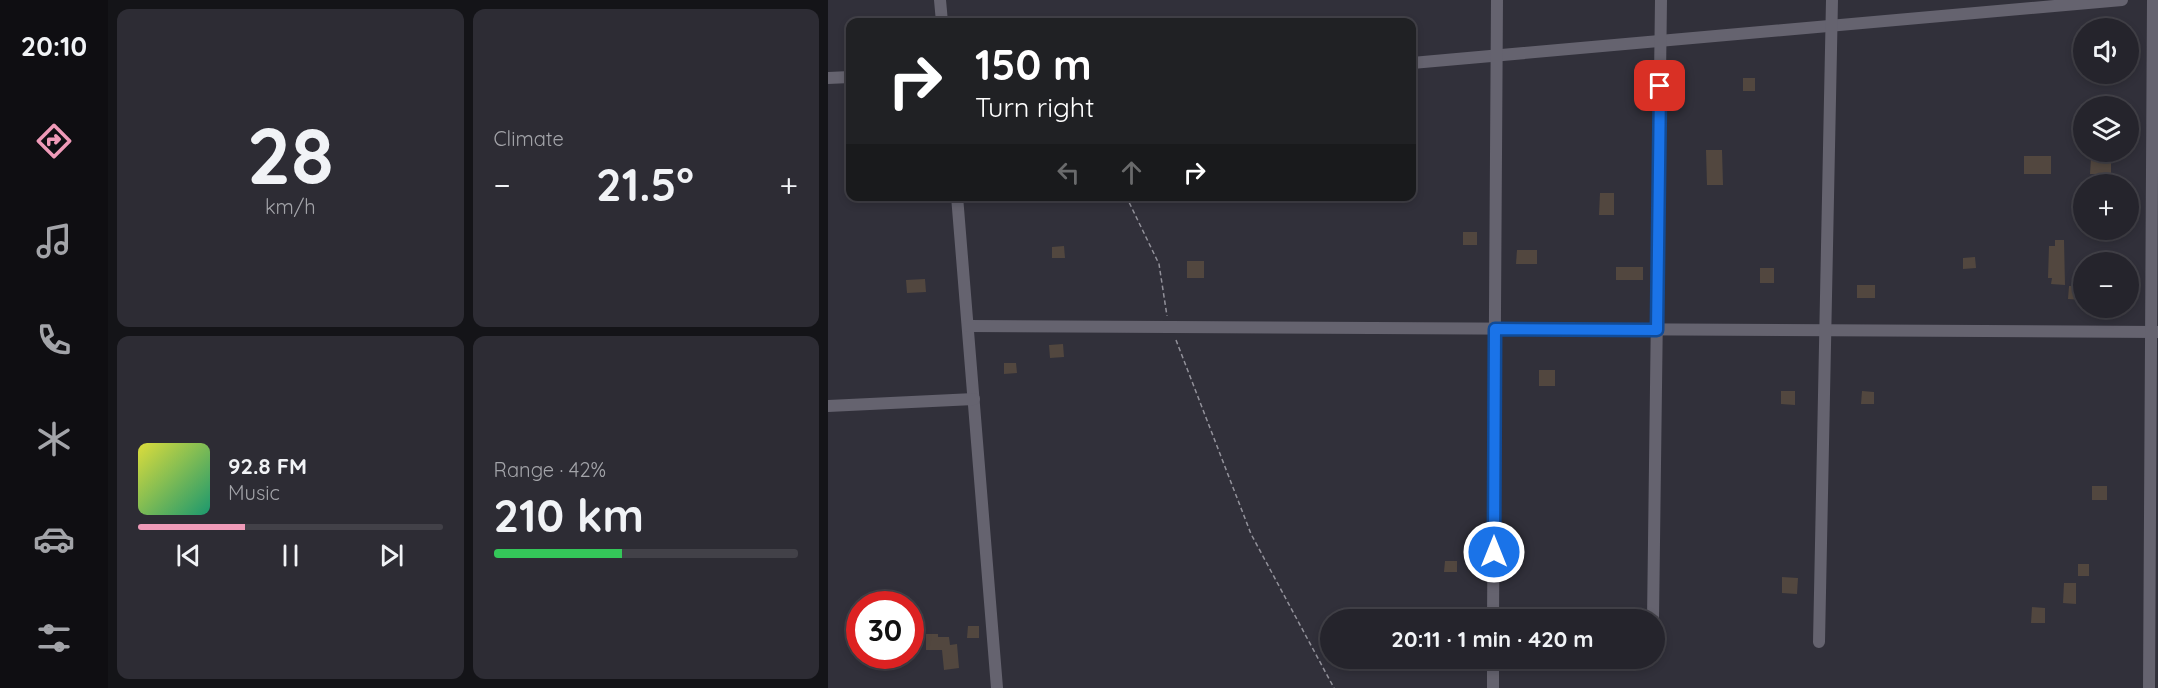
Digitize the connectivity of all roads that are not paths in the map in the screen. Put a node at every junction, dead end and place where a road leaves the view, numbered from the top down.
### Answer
1 (940, 0) edge
2 (1497, 0) edge
3 (1661, 0) edge
4 (1832, 0) edge
5 (2122, 0) edge
6 (2153, 0) edge
7 (942, 18) edge
8 (1831, 26) junction
9 (1660, 41) junction
10 (1496, 56) junction
11 (1416, 63) edge
12 (846, 76) edge
13 (828, 78) edge
14 (957, 201) edge
15 (968, 326) junction
16 (1495, 329) junction
17 (1657, 330) junction
18 (1825, 331) junction
19 (2155, 332) edge
20 (974, 399) junction
21 (828, 406) edge
22 (1493, 609) edge
23 (1653, 609) edge
24 (1820, 642) dead end
25 (1493, 669) edge
26 (998, 688) edge
27 (1493, 688) edge
28 (2149, 688) edge

1 - 7 street
2 - 10 street
3 - 9 street
4 - 8 street
5 - 8 street
6 - 19 street
8 - 9 street
8 - 18 street
9 - 10 street
9 - 17 street
10 - 11 street
10 - 16 street
12 - 13 street
14 - 15 street
15 - 16 street
15 - 20 street
16 - 17 street
16 - 22 street
17 - 18 street
17 - 23 street
18 - 19 street
18 - 24 street
19 - 28 street
20 - 21 street
20 - 26 street
25 - 27 street

